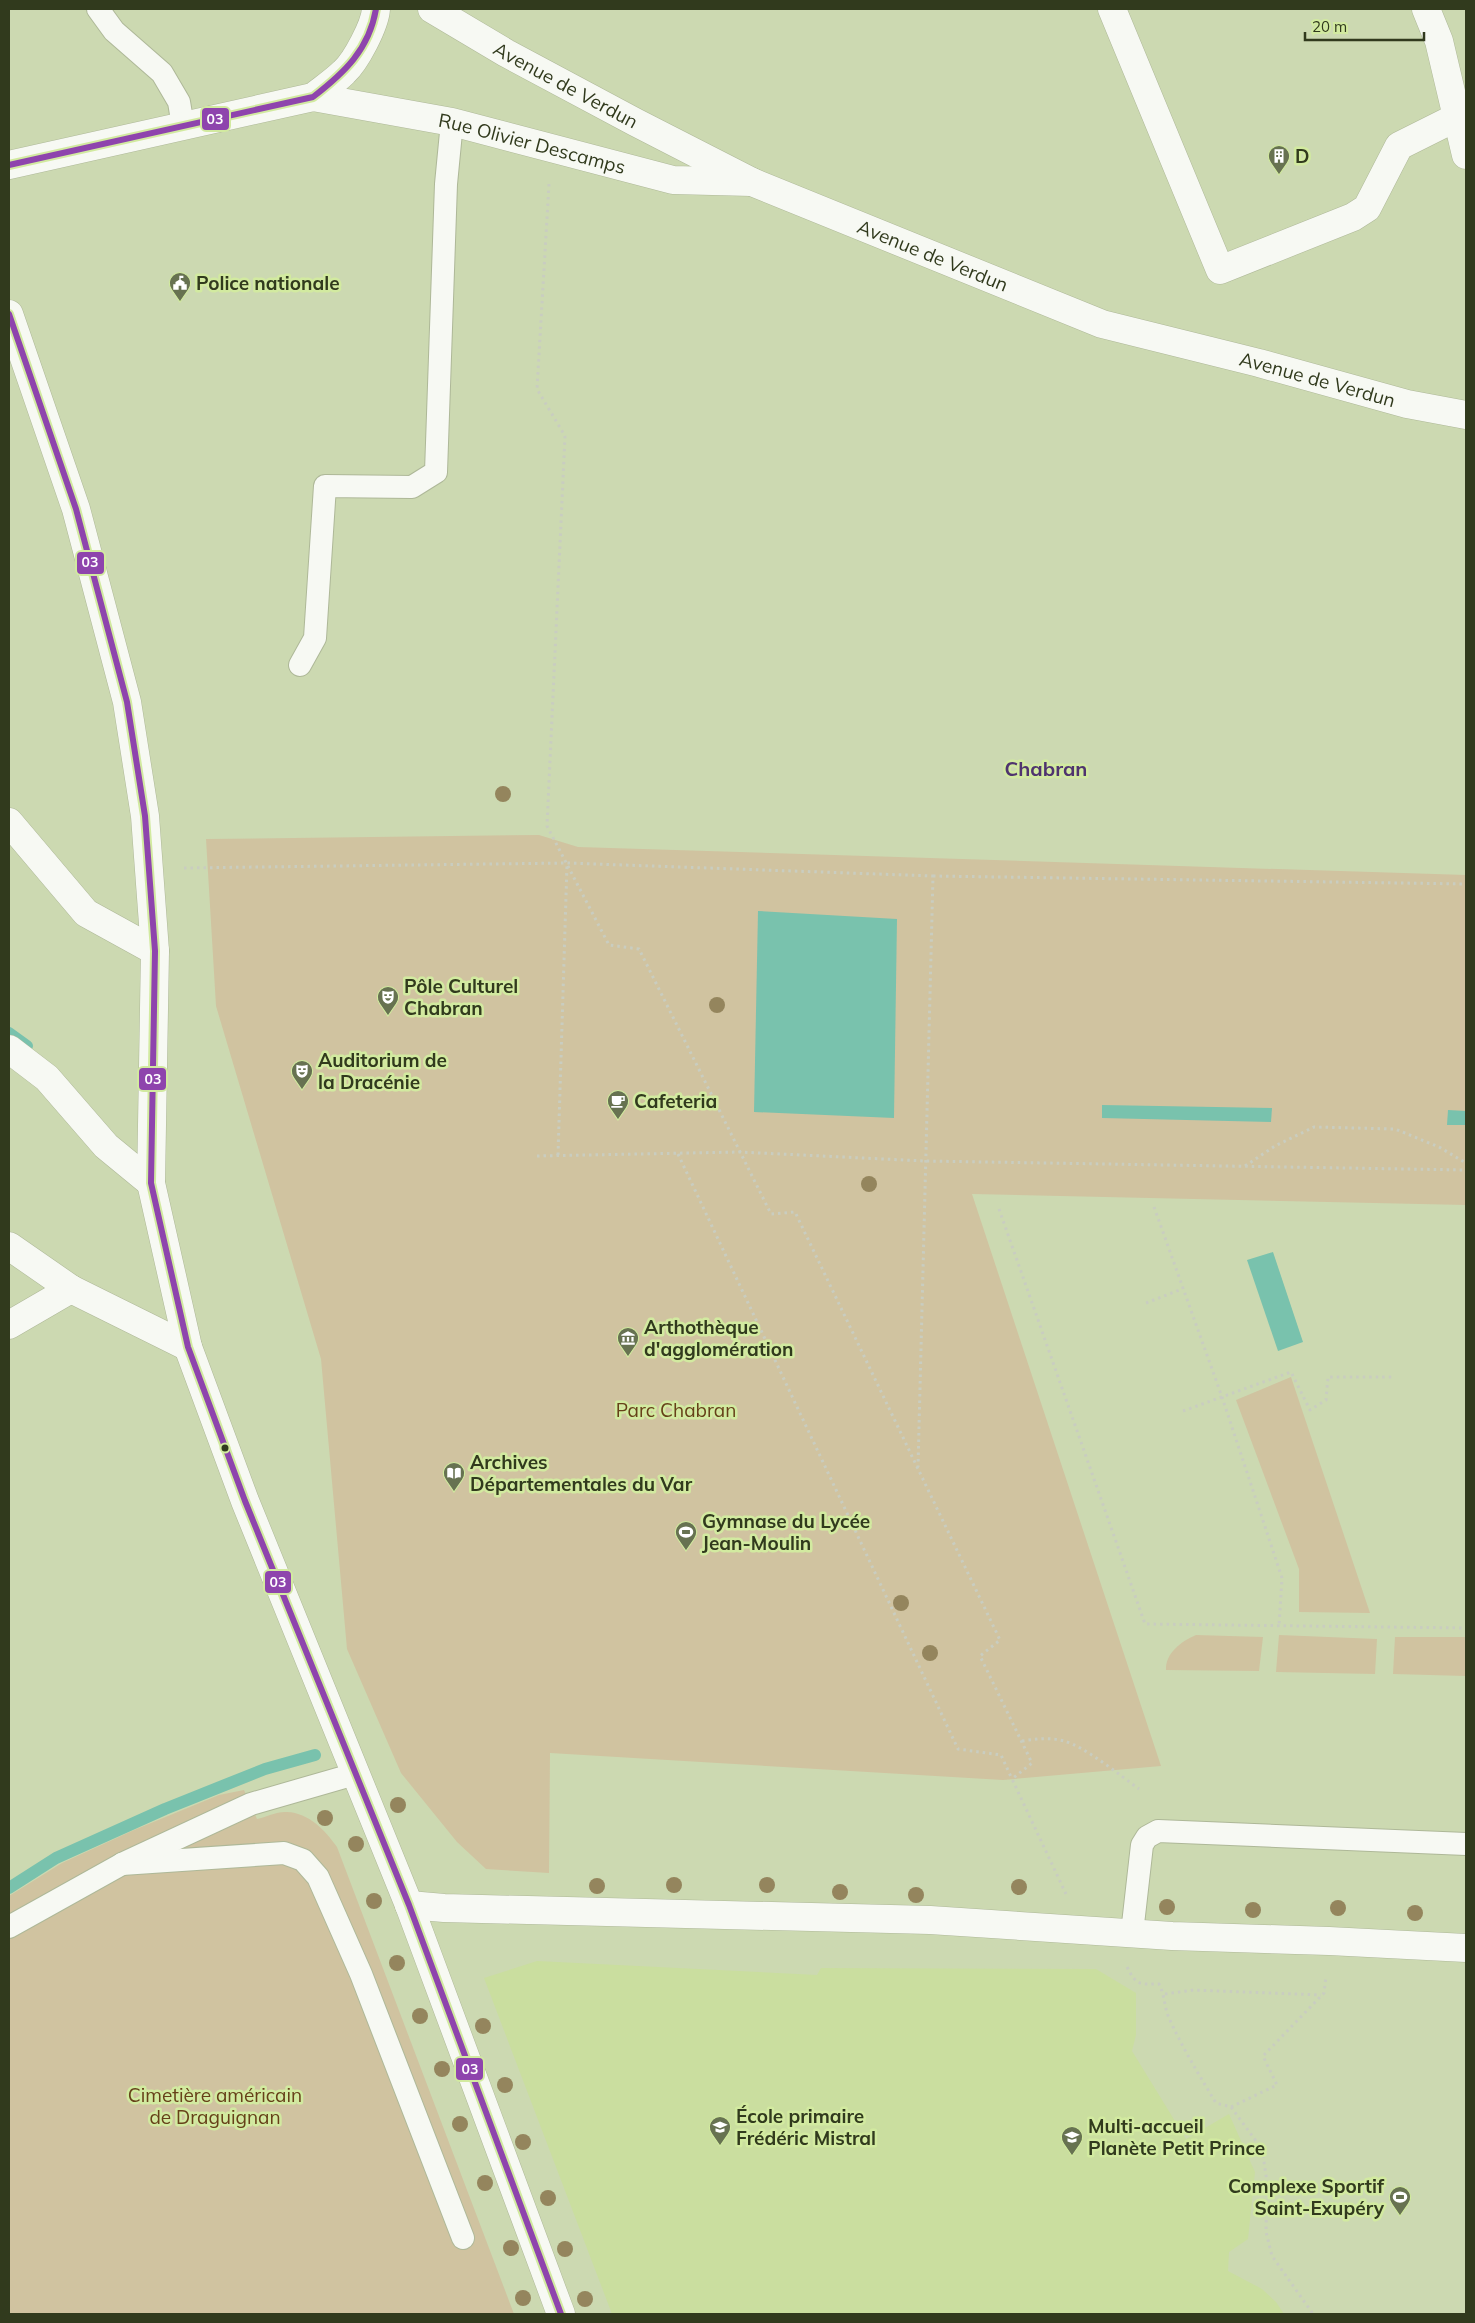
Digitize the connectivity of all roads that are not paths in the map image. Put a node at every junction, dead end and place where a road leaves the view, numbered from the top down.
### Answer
1 (98, 9) edge
2 (376, 9) edge
3 (432, 9) edge
4 (1112, 9) edge
5 (1426, 9) edge
6 (313, 97) junction
7 (1457, 117) junction
8 (452, 122) junction
9 (183, 126) junction
10 (1466, 155) edge
11 (9, 165) edge
12 (752, 182) junction
13 (9, 314) edge
14 (1466, 414) edge
15 (300, 665) dead end
16 (9, 822) edge
17 (155, 951) junction
18 (9, 1050) edge
19 (150, 1183) junction
20 (9, 1246) edge
21 (71, 1289) junction
22 (9, 1324) edge
23 (188, 1347) junction
24 (355, 1774) junction
25 (1466, 1844) edge
26 (122, 1864) junction
27 (410, 1905) junction
28 (9, 1927) edge
29 (1132, 1933) junction
30 (1466, 1948) edge
31 (463, 2238) dead end
32 (561, 2314) edge

1 - 9 lane
2 - 6 street, Rue Olivier Descamps
3 - 12 street, Avenue de Verdun
4 - 7 street
5 - 7 street
6 - 8 street, Rue Olivier Descamps
6 - 9 street, Rue Olivier Descamps
7 - 10 street
8 - 12 street, Rue Olivier Descamps
8 - 15 lane
9 - 11 street, Rue Olivier Descamps
12 - 14 street, Avenue de Verdun
13 - 17 street
16 - 17 street
17 - 19 street
18 - 19 street
19 - 23 street
20 - 21 street
21 - 22 street
21 - 23 street
23 - 24 street
24 - 26 lane
24 - 27 street
25 - 29 lane
26 - 28 lane
26 - 31 lane
27 - 29 street
27 - 32 street
29 - 30 street

